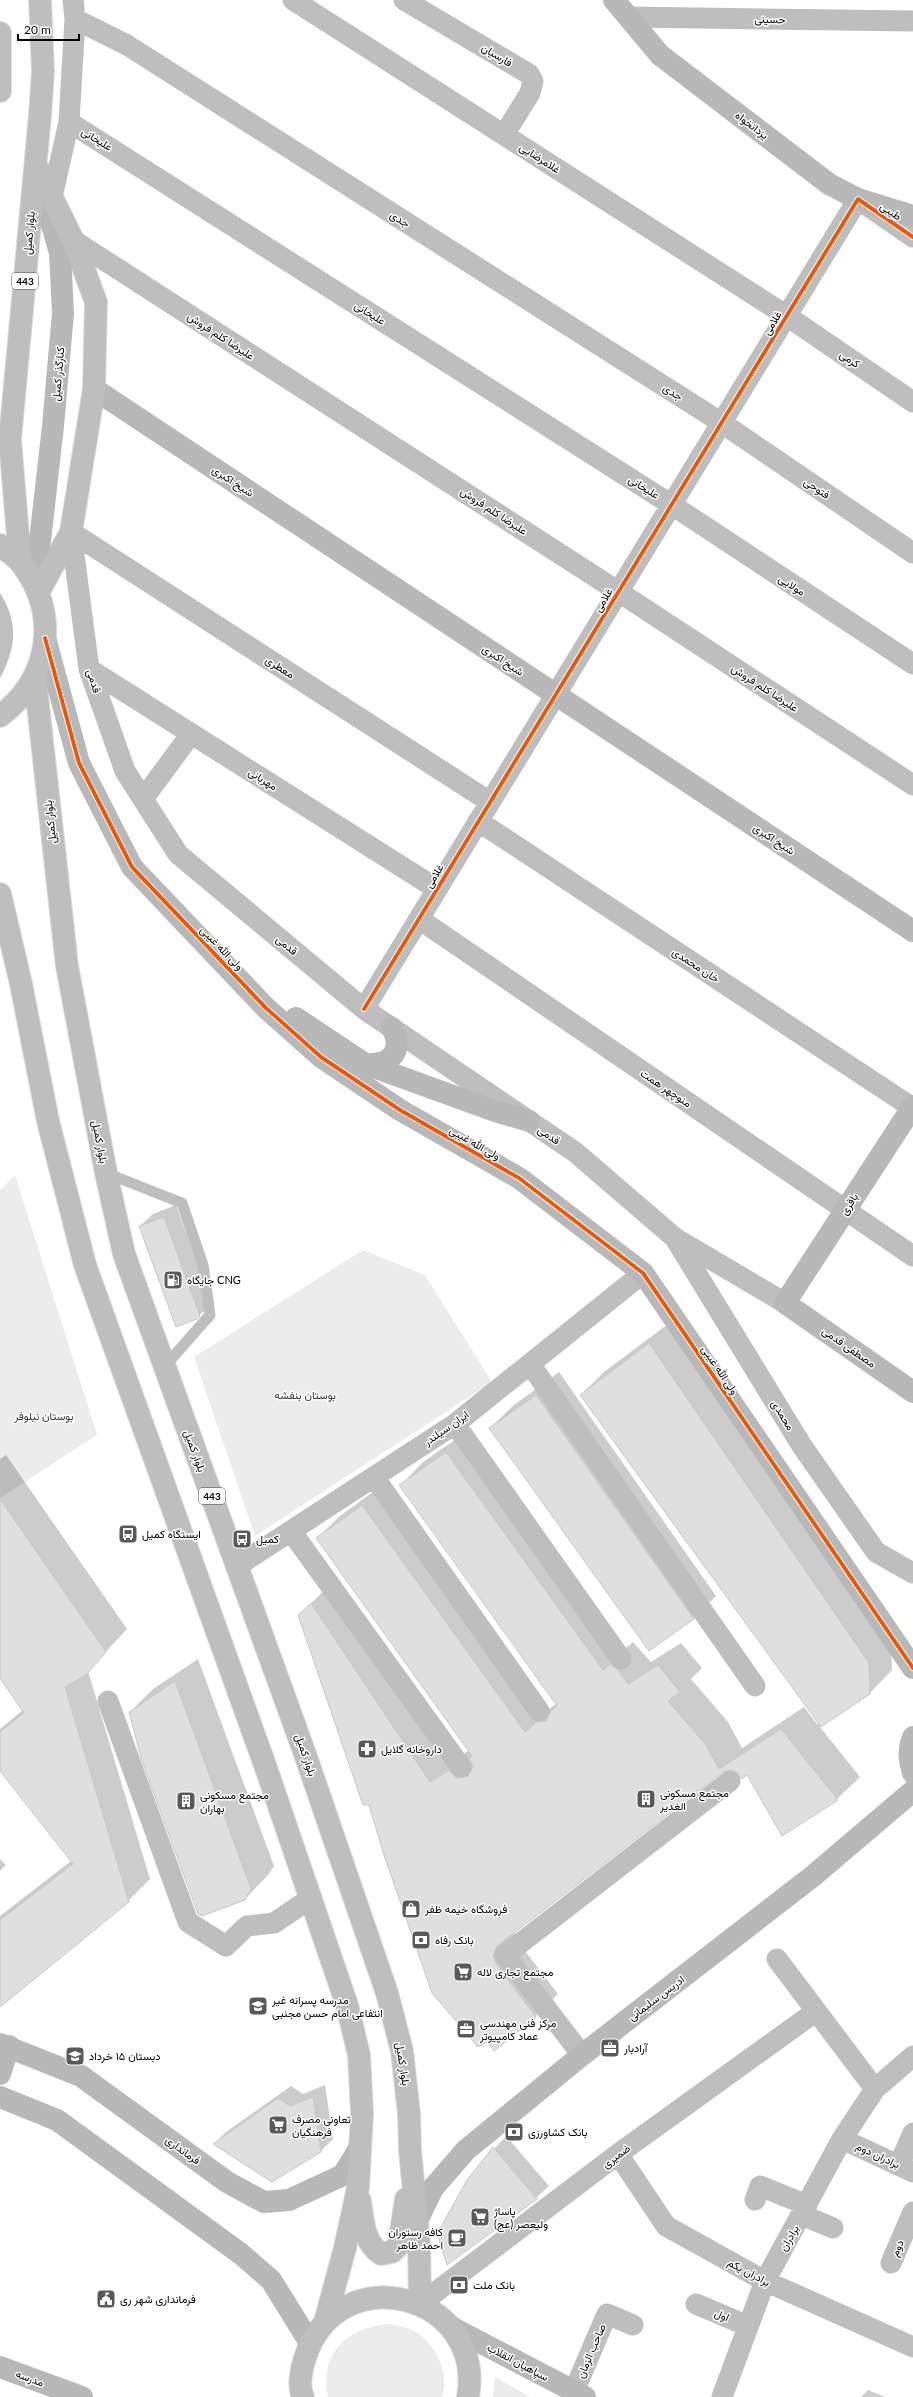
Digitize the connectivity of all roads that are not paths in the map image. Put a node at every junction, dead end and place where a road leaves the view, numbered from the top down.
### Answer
1 (40, 0) edge
2 (293, 0) edge
3 (404, 0) edge
4 (614, 0) edge
5 (74, 10) edge
6 (628, 17) junction
7 (913, 21) edge
8 (0, 33) edge
9 (0, 91) edge
10 (69, 122) junction
11 (504, 135) junction
12 (36, 165) junction
13 (52, 197) junction
14 (858, 199) junction
15 (913, 216) edge
16 (913, 237) edge
17 (73, 240) junction
18 (787, 316) junction
19 (94, 389) junction
20 (913, 402) edge
21 (722, 423) junction
22 (672, 505) junction
23 (71, 532) junction
24 (0, 545) edge
25 (913, 554) edge
26 (20, 562) junction
27 (36, 589) junction
28 (619, 592) junction
29 (46, 638) junction
30 (913, 664) edge
31 (89, 669) junction
32 (35, 678) junction
33 (556, 695) junction
34 (0, 716) edge
35 (191, 734) junction
36 (913, 785) edge
37 (143, 799) junction
38 (490, 802) junction
39 (478, 821) junction
40 (437, 889) junction
41 (0, 894) edge
42 (418, 919) junction
43 (913, 931) edge
44 (252, 992) junction
45 (364, 1009) junction
46 (392, 1028) junction
47 (365, 1064) junction
48 (913, 1107) edge
49 (529, 1121) junction
50 (106, 1174) junction
51 (845, 1210) junction
52 (675, 1238) junction
53 (913, 1256) edge
54 (643, 1273) junction
55 (785, 1303) junction
56 (530, 1364) junction
57 (165, 1366) junction
58 (913, 1392) edge
59 (455, 1424) junction
60 (374, 1477) junction
61 (290, 1531) junction
62 (237, 1566) junction
63 (913, 1573) edge
64 (621, 1659) dead end
65 (913, 1668) edge
66 (756, 1686) dead end
67 (108, 1701) dead end
68 (539, 1711) dead end
69 (913, 1737) edge
70 (461, 1767) dead end
71 (913, 1773) edge
72 (730, 1781) dead end
73 (913, 1791) edge
74 (311, 1898) junction
75 (777, 1959) dead end
76 (815, 2012) junction
77 (5, 2045) edge
78 (582, 2055) junction
79 (913, 2056) edge
80 (0, 2074) edge
81 (875, 2089) junction
82 (0, 2097) edge
83 (913, 2133) edge
84 (842, 2139) junction
85 (360, 2147) junction
86 (410, 2150) junction
87 (618, 2154) junction
88 (906, 2168) edge
89 (358, 2188) junction
90 (756, 2200) dead end
91 (804, 2210) junction
92 (913, 2212) edge
93 (417, 2221) junction
94 (833, 2228) dead end
95 (891, 2263) dead end
96 (765, 2281) junction
97 (420, 2304) junction
98 (696, 2304) dead end
99 (325, 2322) junction
100 (633, 2324) dead end
101 (748, 2326) junction
102 (451, 2327) junction
103 (310, 2343) junction
104 (913, 2348) edge
105 (0, 2367) edge
106 (580, 2394) edge
107 (300, 2396) edge
108 (82, 2397) edge
109 (468, 2397) edge
110 (722, 2397) edge

1 - 12 main road, بلوار کمیل / 443
2 - 11 street, غلامرضایی
3 - 11 street, فارسیان
4 - 6 street, یزدانخواه
5 - 10 street
5 - 21 street, جدی
6 - 7 street, حسینی
6 - 14 street, یزدانخواه
8 - 9 main road
10 - 13 street
10 - 22 street, علیخانی
11 - 18 street, غلامرضایی
12 - 13 main road
12 - 26 main road, بلوار کمیل / 443
12 - 27 street, کنارگذر کمیل
13 - 17 main road
14 - 15 street, یزدانخواه
14 - 16 street, طیبی
14 - 18 street, غلامی
17 - 19 main road
17 - 28 street, علیرضا کلم فروش
18 - 20 street, کرمی
18 - 21 street, غلامی
19 - 23 main road
19 - 33 street, شیخ اکبری
21 - 22 street, غلامی
21 - 25 street, فتوحی
22 - 28 street, غلامی
22 - 30 street, مولایی
23 - 27 main road
23 - 31 street, قدمی
23 - 38 street, معطری
24 - 26 main road
26 - 27 main road
27 - 29 main road
28 - 33 street, غلامی
28 - 36 street, علیرضا کلم فروش
29 - 32 main road
29 - 44 street, ولی الله غیبی
31 - 35 street, مهربانی
31 - 37 street, قدمی
32 - 34 main road
32 - 50 main road, بلوار کمیل / 443
33 - 38 street, غلامی
33 - 43 street, شیخ اکبری
35 - 37 street
35 - 40 street, مهربانی
37 - 45 street, قدمی
38 - 39 street, غلامی
39 - 40 street, غلامی
39 - 48 street, خان محمدی
40 - 42 street, غلامی
41 - 74 main road
42 - 45 street, غلامی
42 - 51 street, منوچهر همت
44 - 47 street
44 - 54 street, ولی الله غیبی
45 - 46 street, قدمی
46 - 47 street
46 - 49 street, قدمی
47 - 49 street
48 - 51 street, باقری
49 - 52 street, قدمی
50 - 57 main road, بلوار کمیل / 443
50 - 57 lane
51 - 53 street, منوچهر همت
51 - 55 street, باقری
52 - 55 street
52 - 63 street, محمدی
54 - 56 street, ایران سیلندر
54 - 65 street, ولی الله غیبی
55 - 58 street, مصطفی قدمی
56 - 59 street, ایران سیلندر
56 - 66 street
57 - 62 main road, بلوار کمیل / 443
59 - 60 street, ایران سیلندر
59 - 64 street
60 - 61 street, ایران سیلندر
60 - 68 street
61 - 62 street, ایران سیلندر
61 - 70 street
62 - 86 main road, بلوار کمیل / 443
67 - 74 street
69 - 71 street
72 - 78 street
73 - 78 street, ادریس سلیمانی
74 - 85 main road
75 - 76 street
76 - 81 street
76 - 87 street, ضمیری
77 - 80 street
77 - 85 street, فرمانداری
78 - 93 street, ادریس سلیمانی
79 - 81 street, برادران
81 - 84 street, برادران
82 - 103 street
83 - 88 street
84 - 88 street, برادران دوم
84 - 91 street, برادران
85 - 89 main road
86 - 89 main road
86 - 93 main road, بلوار کمیل / 443
87 - 96 street, برادران یکم
87 - 97 street, ضمیری
89 - 99 main road
90 - 91 street
91 - 94 street
91 - 96 street, برادران
92 - 95 street, دوم
93 - 97 main road, بلوار کمیل / 443
96 - 101 street, برادران
96 - 104 street, برادران یکم
97 - 99 main road
97 - 102 main road
98 - 101 street, اول
99 - 103 main road
100 - 106 street, صاحب الزمان
101 - 110 street, برادران
102 - 106 street, سپاهیان انقلاب
102 - 109 main road
103 - 107 main road
105 - 108 street, مدرسه

